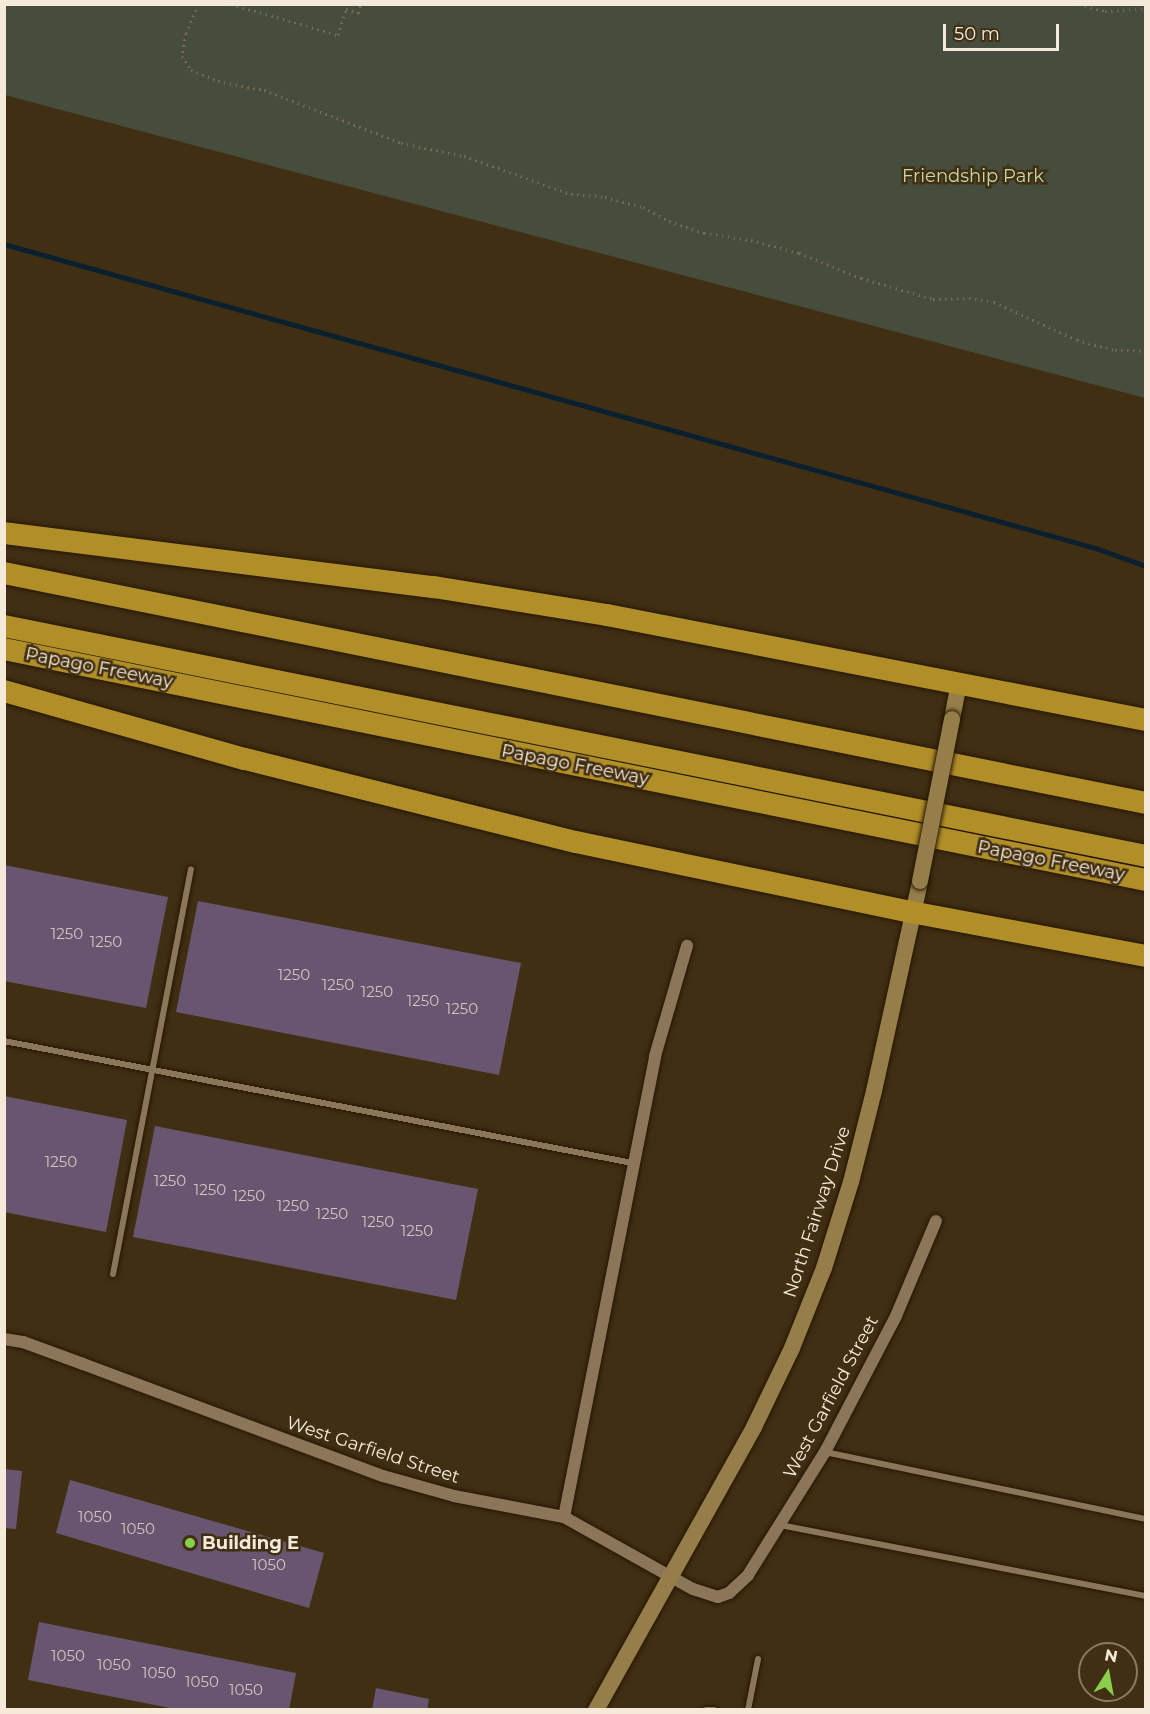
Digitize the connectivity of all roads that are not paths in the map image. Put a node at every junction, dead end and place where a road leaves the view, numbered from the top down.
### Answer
1 (4, 533) edge
2 (4, 573) edge
3 (4, 626) edge
4 (4, 649) edge
5 (959, 684) junction
6 (4, 691) edge
7 (1146, 720) edge
8 (1146, 803) edge
9 (1146, 856) edge
10 (191, 869) dead end
11 (1146, 880) edge
12 (911, 912) junction
13 (687, 946) dead end
14 (1146, 956) edge
15 (4, 1041) edge
16 (152, 1070) junction
17 (632, 1163) junction
18 (936, 1221) dead end
19 (113, 1274) dead end
20 (4, 1339) edge
21 (825, 1452) junction
22 (564, 1517) junction
23 (1146, 1518) edge
24 (780, 1525) junction
25 (670, 1575) junction
26 (1146, 1596) edge
27 (758, 1659) dead end
28 (596, 1710) edge
29 (706, 1710) edge
30 (714, 1710) edge
31 (748, 1710) edge

1 - 5 highway
2 - 8 highway
3 - 9 highway
4 - 11 highway, Papago Freeway
5 - 7 highway
5 - 12 street, North Fairway Drive, bridge
6 - 12 highway
10 - 16 lane
12 - 14 highway
12 - 25 street, North Fairway Drive
13 - 17 street
15 - 16 lane
16 - 17 lane
16 - 19 lane
17 - 22 street
18 - 21 street, West Garfield Street
20 - 22 street, West Garfield Street
21 - 23 lane
21 - 24 street, West Garfield Street
22 - 25 street, West Garfield Street
24 - 25 street, West Garfield Street
24 - 26 lane
25 - 28 street, North Fairway Drive
27 - 31 lane
29 - 30 lane

